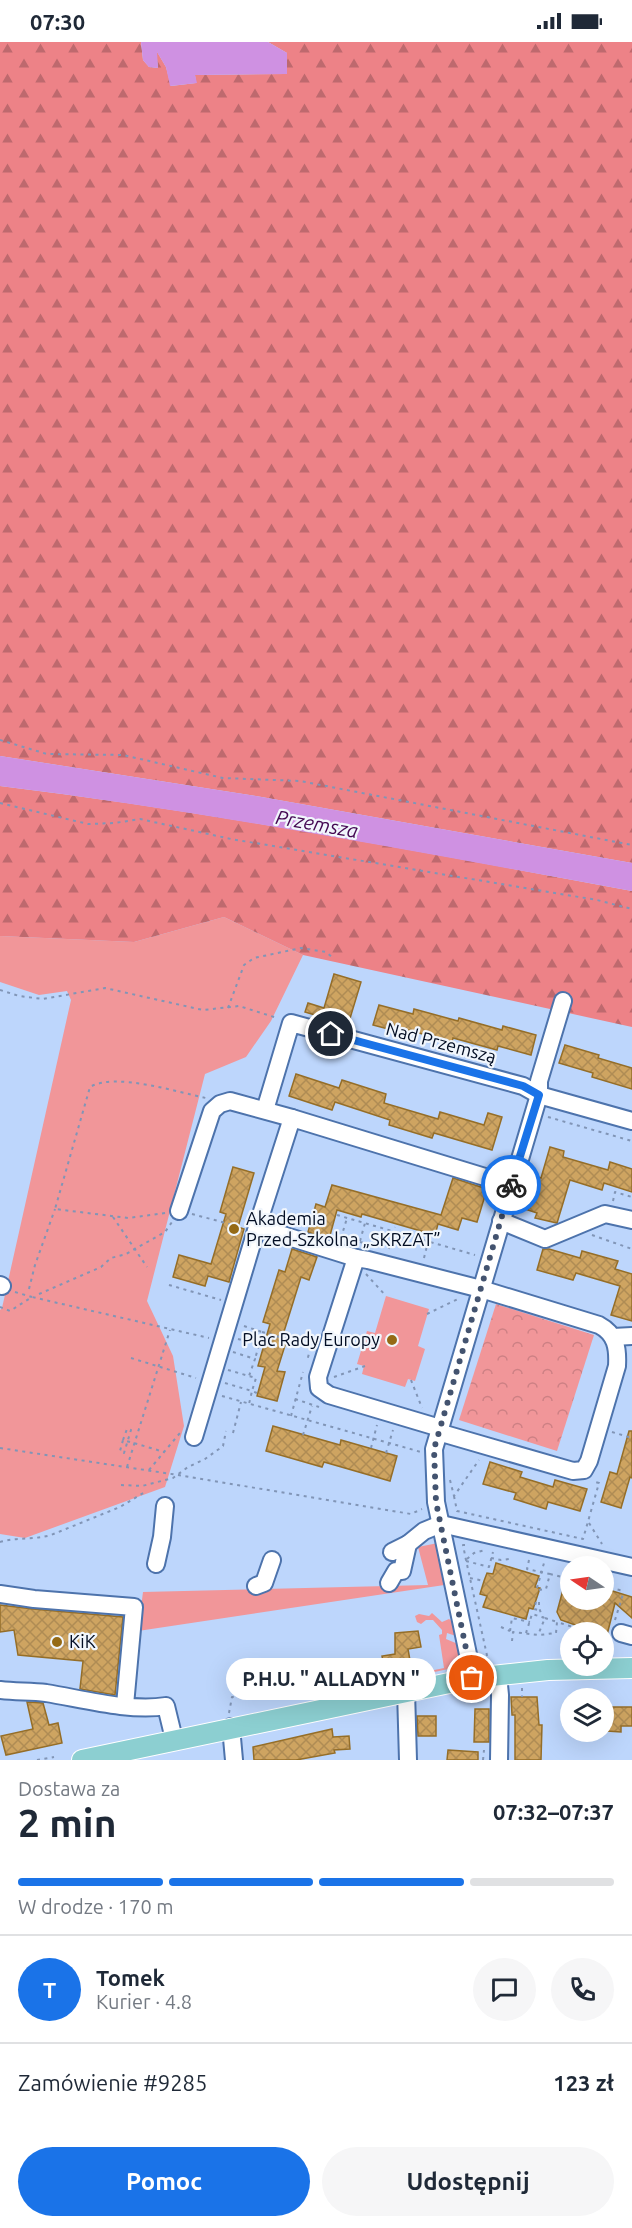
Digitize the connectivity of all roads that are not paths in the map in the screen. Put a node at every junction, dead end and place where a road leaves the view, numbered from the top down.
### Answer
1 (562, 1001) dead end
2 (539, 1095) junction
3 (265, 1110) junction
4 (292, 1118) junction
5 (632, 1120) edge
6 (511, 1185) junction
7 (179, 1211) road end
8 (632, 1220) edge
9 (501, 1221) junction
10 (256, 1229) junction
11 (355, 1260) junction
12 (481, 1289) junction
13 (632, 1336) edge
14 (613, 1337) junction
15 (436, 1428) junction
16 (187, 1434) road end
17 (165, 1506) dead end
18 (441, 1524) junction
19 (408, 1544) junction
20 (392, 1552) dead end
21 (272, 1560) dead end
22 (156, 1564) dead end
23 (632, 1567) edge
24 (389, 1583) dead end
25 (256, 1586) dead end
26 (0, 1594) edge
27 (632, 1668) edge
28 (494, 1670) junction
29 (472, 1678) junction
30 (0, 1690) edge
31 (406, 1691) junction
32 (125, 1705) junction
33 (230, 1723) junction
34 (174, 1739) junction
35 (82, 1760) edge
36 (234, 1760) edge
37 (408, 1760) edge
38 (499, 1760) edge

1 - 2 street
2 - 3 street, Nad Przemszą
2 - 5 street, Nad Przemszą
2 - 6 street
3 - 4 street
3 - 7 street
4 - 6 street
4 - 10 street
6 - 9 street
8 - 9 street
9 - 12 street
10 - 11 street
10 - 16 street
11 - 12 street
11 - 15 street
12 - 14 street
12 - 15 street
13 - 14 street
14 - 15 street
15 - 18 street
17 - 22 street
18 - 19 street
18 - 23 street
18 - 29 street
19 - 20 street
19 - 24 street
21 - 25 street
26 - 32 street
27 - 28 main road
28 - 29 main road
28 - 38 street
29 - 31 main road
30 - 32 street
31 - 33 main road
31 - 37 street
32 - 34 street
33 - 34 main road
33 - 36 street
34 - 35 main road

